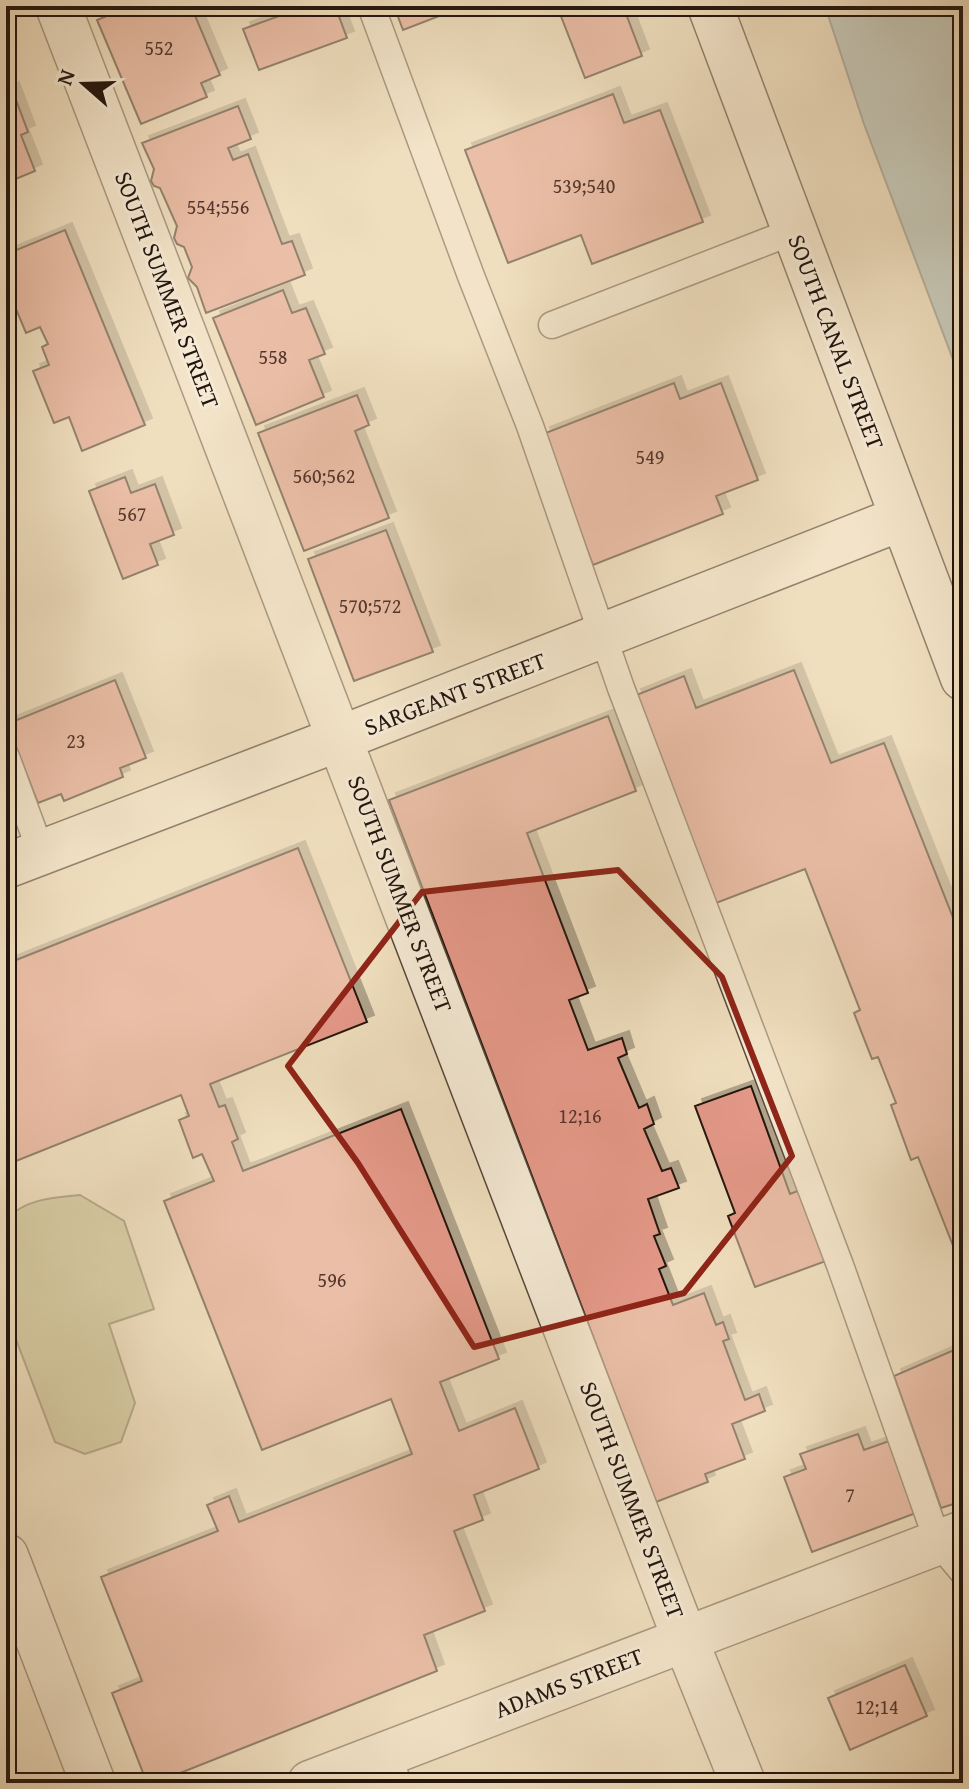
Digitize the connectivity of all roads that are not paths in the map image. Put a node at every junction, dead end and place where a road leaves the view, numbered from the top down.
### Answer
1 (58, 6) edge
2 (371, 6) edge
3 (710, 6) edge
4 (794, 231) junction
5 (552, 325) dead end
6 (902, 518) junction
7 (602, 636) junction
8 (963, 678) edge
9 (341, 738) junction
10 (6, 757) edge
11 (24, 859) edge
12 (955, 1549) edge
13 (6, 1556) edge
14 (685, 1639) junction
15 (392, 1768) edge
16 (93, 1783) edge
17 (310, 1783) edge
18 (743, 1783) edge

1 - 9 street, SOUTH SUMMER STREET
2 - 7 lane
3 - 4 street, SOUTH CANAL STREET
4 - 5 lane
4 - 6 street, SOUTH CANAL STREET
6 - 7 street, SARGEANT STREET
6 - 8 street, SOUTH CANAL STREET
7 - 9 street, SARGEANT STREET
7 - 12 lane
9 - 11 street, SARGEANT STREET
9 - 14 street, SOUTH SUMMER STREET
10 - 11 lane
12 - 14 street, ADAMS STREET
13 - 16 street
14 - 15 street, ADAMS STREET
14 - 18 street, SOUTH SUMMER STREET
15 - 17 street, ADAMS STREET

